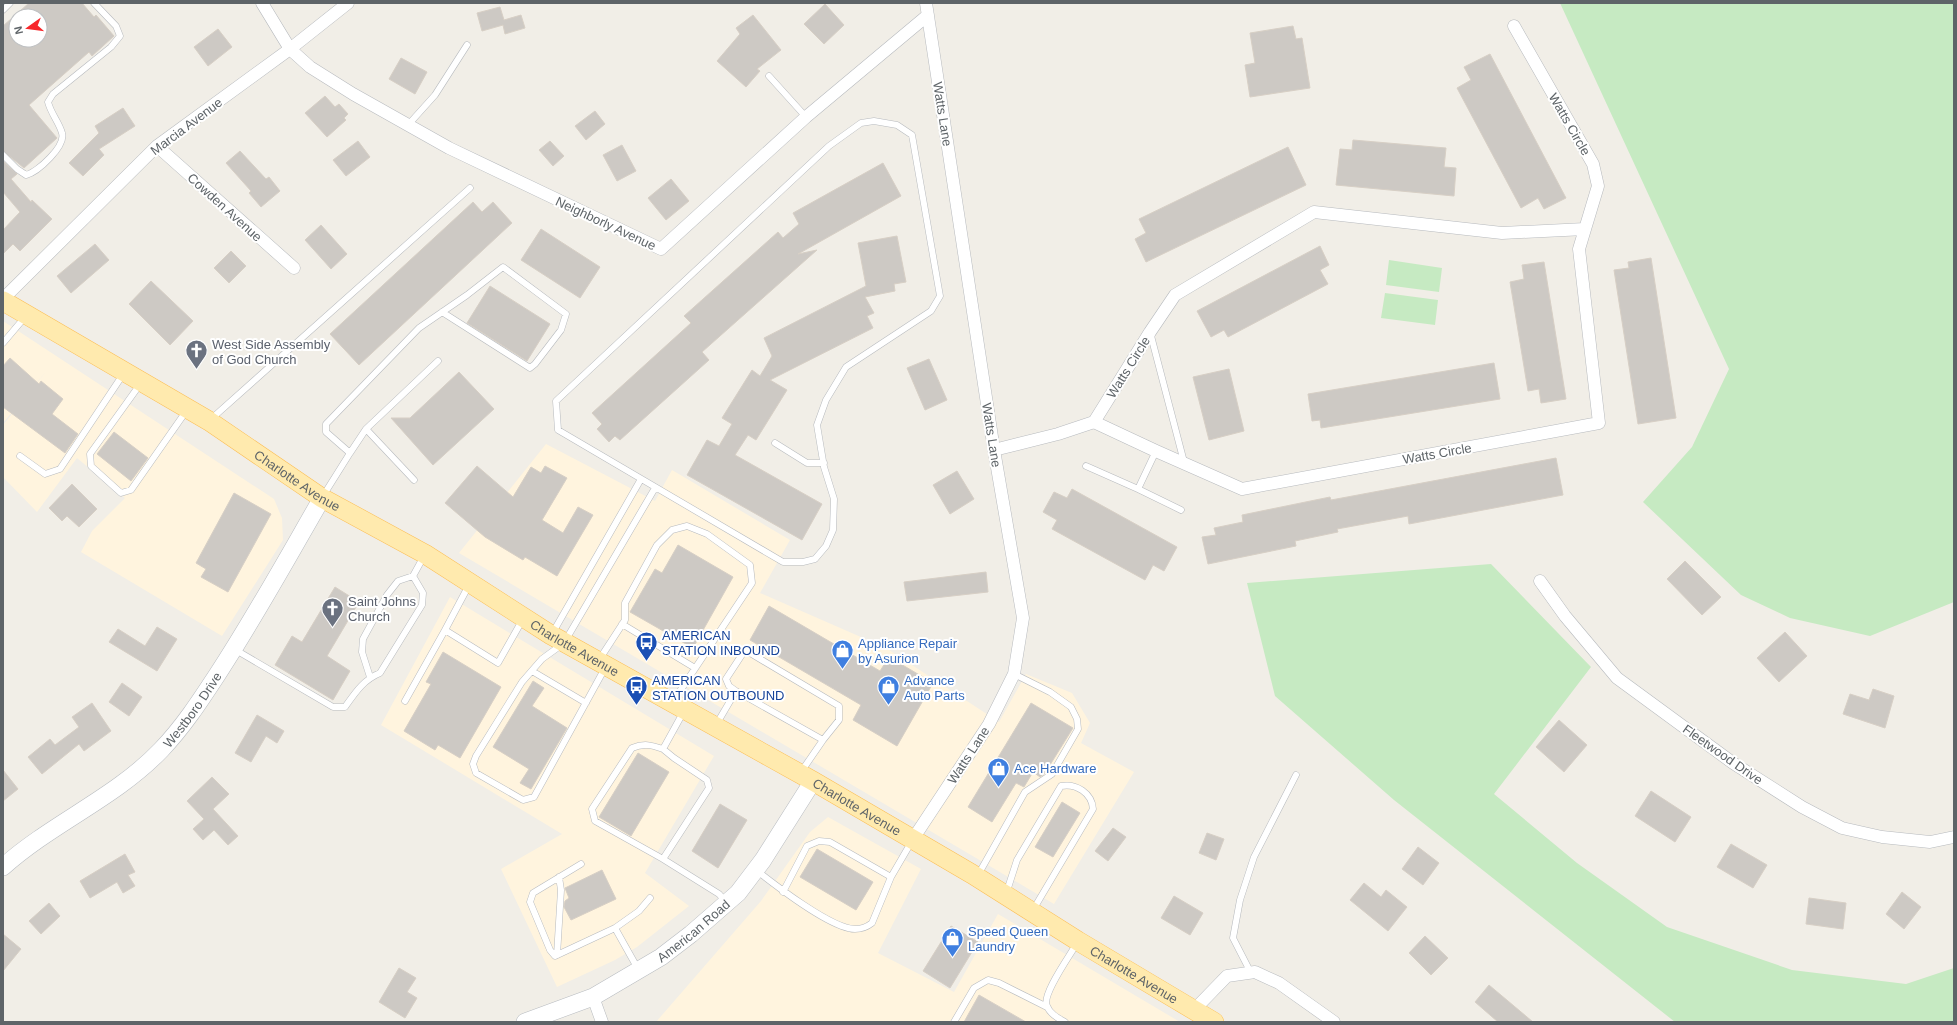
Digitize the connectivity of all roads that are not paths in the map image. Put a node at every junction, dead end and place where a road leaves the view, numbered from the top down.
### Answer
1 (10, 3) edge
2 (94, 3) edge
3 (262, 3) edge
4 (348, 3) edge
5 (927, 9) edge
6 (3, 10) edge
7 (1514, 26) dead end
8 (467, 45) dead end
9 (290, 49) junction
10 (769, 76) dead end
11 (806, 117) junction
12 (408, 125) junction
13 (157, 146) junction
14 (3, 155) edge
15 (470, 188) dead end
16 (1586, 229) junction
17 (294, 268) dead end
18 (3, 300) edge
19 (442, 312) junction
20 (27, 314) junction
21 (1150, 332) junction
22 (3, 343) edge
23 (438, 361) dead end
24 (125, 372) junction
25 (142, 382) junction
26 (188, 409) junction
27 (209, 421) junction
28 (1094, 422) junction
29 (366, 429) junction
30 (775, 443) dead end
31 (994, 450) junction
32 (1156, 451) junction
33 (350, 453) junction
34 (20, 456) dead end
35 (824, 463) junction
36 (1184, 464) junction
37 (1086, 466) dead end
38 (641, 479) junction
39 (414, 480) dead end
40 (655, 488) junction
41 (1138, 489) junction
42 (322, 498) junction
43 (1181, 510) dead end
44 (425, 554) junction
45 (413, 576) junction
46 (1540, 581) dead end
47 (470, 583) junction
48 (524, 618) junction
49 (622, 624) junction
50 (445, 630) junction
51 (557, 639) junction
52 (234, 649) junction
53 (602, 664) junction
54 (695, 668) junction
55 (532, 671) junction
56 (1014, 674) junction
57 (370, 677) junction
58 (736, 691) junction
59 (405, 701) dead end
60 (586, 703) junction
61 (679, 706) junction
62 (715, 726) junction
63 (823, 740) junction
64 (663, 749) junction
65 (1296, 775) dead end
66 (806, 777) junction
67 (1954, 837) edge
68 (913, 839) junction
69 (663, 859) junction
70 (581, 864) dead end
71 (3, 867) edge
72 (756, 870) junction
73 (559, 877) junction
74 (978, 877) junction
75 (891, 878) junction
76 (783, 892) junction
77 (1006, 895) junction
78 (650, 898) dead end
79 (727, 903) junction
80 (1032, 912) junction
81 (615, 928) junction
82 (1078, 941) junction
83 (557, 955) junction
84 (638, 971) junction
85 (1251, 973) junction
86 (593, 997) junction
87 (1047, 1007) junction
88 (1194, 1010) junction
89 (525, 1022) edge
90 (602, 1022) edge
91 (954, 1022) edge
92 (1065, 1022) edge
93 (1214, 1022) edge
94 (1334, 1022) edge

1 - 6 lane
2 - 14 lane
3 - 9 street, Neighborly Avenue
4 - 9 street, Marcia Avenue
5 - 11 street, Neighborly Avenue
5 - 31 street, Watts Lane
7 - 16 street, Watts Circle
8 - 12 lane
9 - 12 street, Neighborly Avenue
9 - 13 street, Marcia Avenue
10 - 11 lane
11 - 12 street, Neighborly Avenue
13 - 17 street, Cowden Avenue
13 - 18 street, Marcia Avenue
15 - 27 lane
16 - 21 street, Watts Circle
16 - 36 street, Watts Circle
18 - 20 main road, Charlotte Avenue
19 - 19 lane
19 - 33 lane
20 - 22 lane
20 - 24 main road, Charlotte Avenue
21 - 28 street, Watts Circle
21 - 36 lane
23 - 29 lane
24 - 25 main road, Charlotte Avenue
24 - 34 lane
25 - 26 main road, Charlotte Avenue
25 - 26 lane
26 - 27 main road, Charlotte Avenue
27 - 42 main road, Charlotte Avenue
28 - 31 street
28 - 32 street, Watts Circle
29 - 33 lane
29 - 39 lane
30 - 35 lane
31 - 56 street, Watts Lane
32 - 36 street, Watts Circle
32 - 41 lane
33 - 42 lane
35 - 38 lane
35 - 40 lane
37 - 41 lane
38 - 40 lane
38 - 51 lane
40 - 51 lane
41 - 43 lane
42 - 44 main road, Charlotte Avenue
42 - 52 street, Westboro Drive
44 - 45 lane
44 - 47 main road, Charlotte Avenue
45 - 57 lane
45 - 57 lane
46 - 67 street, Fleetwood Drive
47 - 48 main road, Charlotte Avenue
47 - 50 lane
48 - 50 lane
48 - 51 main road, Charlotte Avenue
49 - 53 lane
49 - 54 lane
49 - 54 lane
50 - 59 lane
51 - 53 main road, Charlotte Avenue
51 - 55 lane
52 - 57 lane
52 - 71 street, Westboro Drive
53 - 60 lane
53 - 61 main road, Charlotte Avenue
54 - 61 lane
55 - 60 lane
55 - 60 lane
56 - 68 street, Watts Lane
56 - 74 lane
58 - 62 lane
58 - 63 lane
58 - 63 lane
61 - 62 main road, Charlotte Avenue
61 - 64 lane
62 - 66 main road, Charlotte Avenue
63 - 66 lane
64 - 69 lane
64 - 69 lane
65 - 85 lane
66 - 68 main road, Charlotte Avenue
66 - 72 street, American Road
68 - 74 main road, Charlotte Avenue
68 - 75 lane
69 - 79 lane
70 - 73 lane
72 - 76 lane
72 - 79 street, American Road
73 - 83 lane
73 - 83 lane
74 - 77 main road, Charlotte Avenue
75 - 76 lane
75 - 76 lane
77 - 80 main road, Charlotte Avenue
77 - 80 lane
78 - 81 lane
79 - 84 street, American Road
80 - 82 main road, Charlotte Avenue
81 - 83 lane
81 - 84 lane
82 - 87 lane
82 - 88 main road, Charlotte Avenue
84 - 86 street, American Road
85 - 88 street
85 - 94 street
86 - 89 street, American Road
86 - 90 street
87 - 91 lane
87 - 92 lane
88 - 93 main road, Charlotte Avenue

